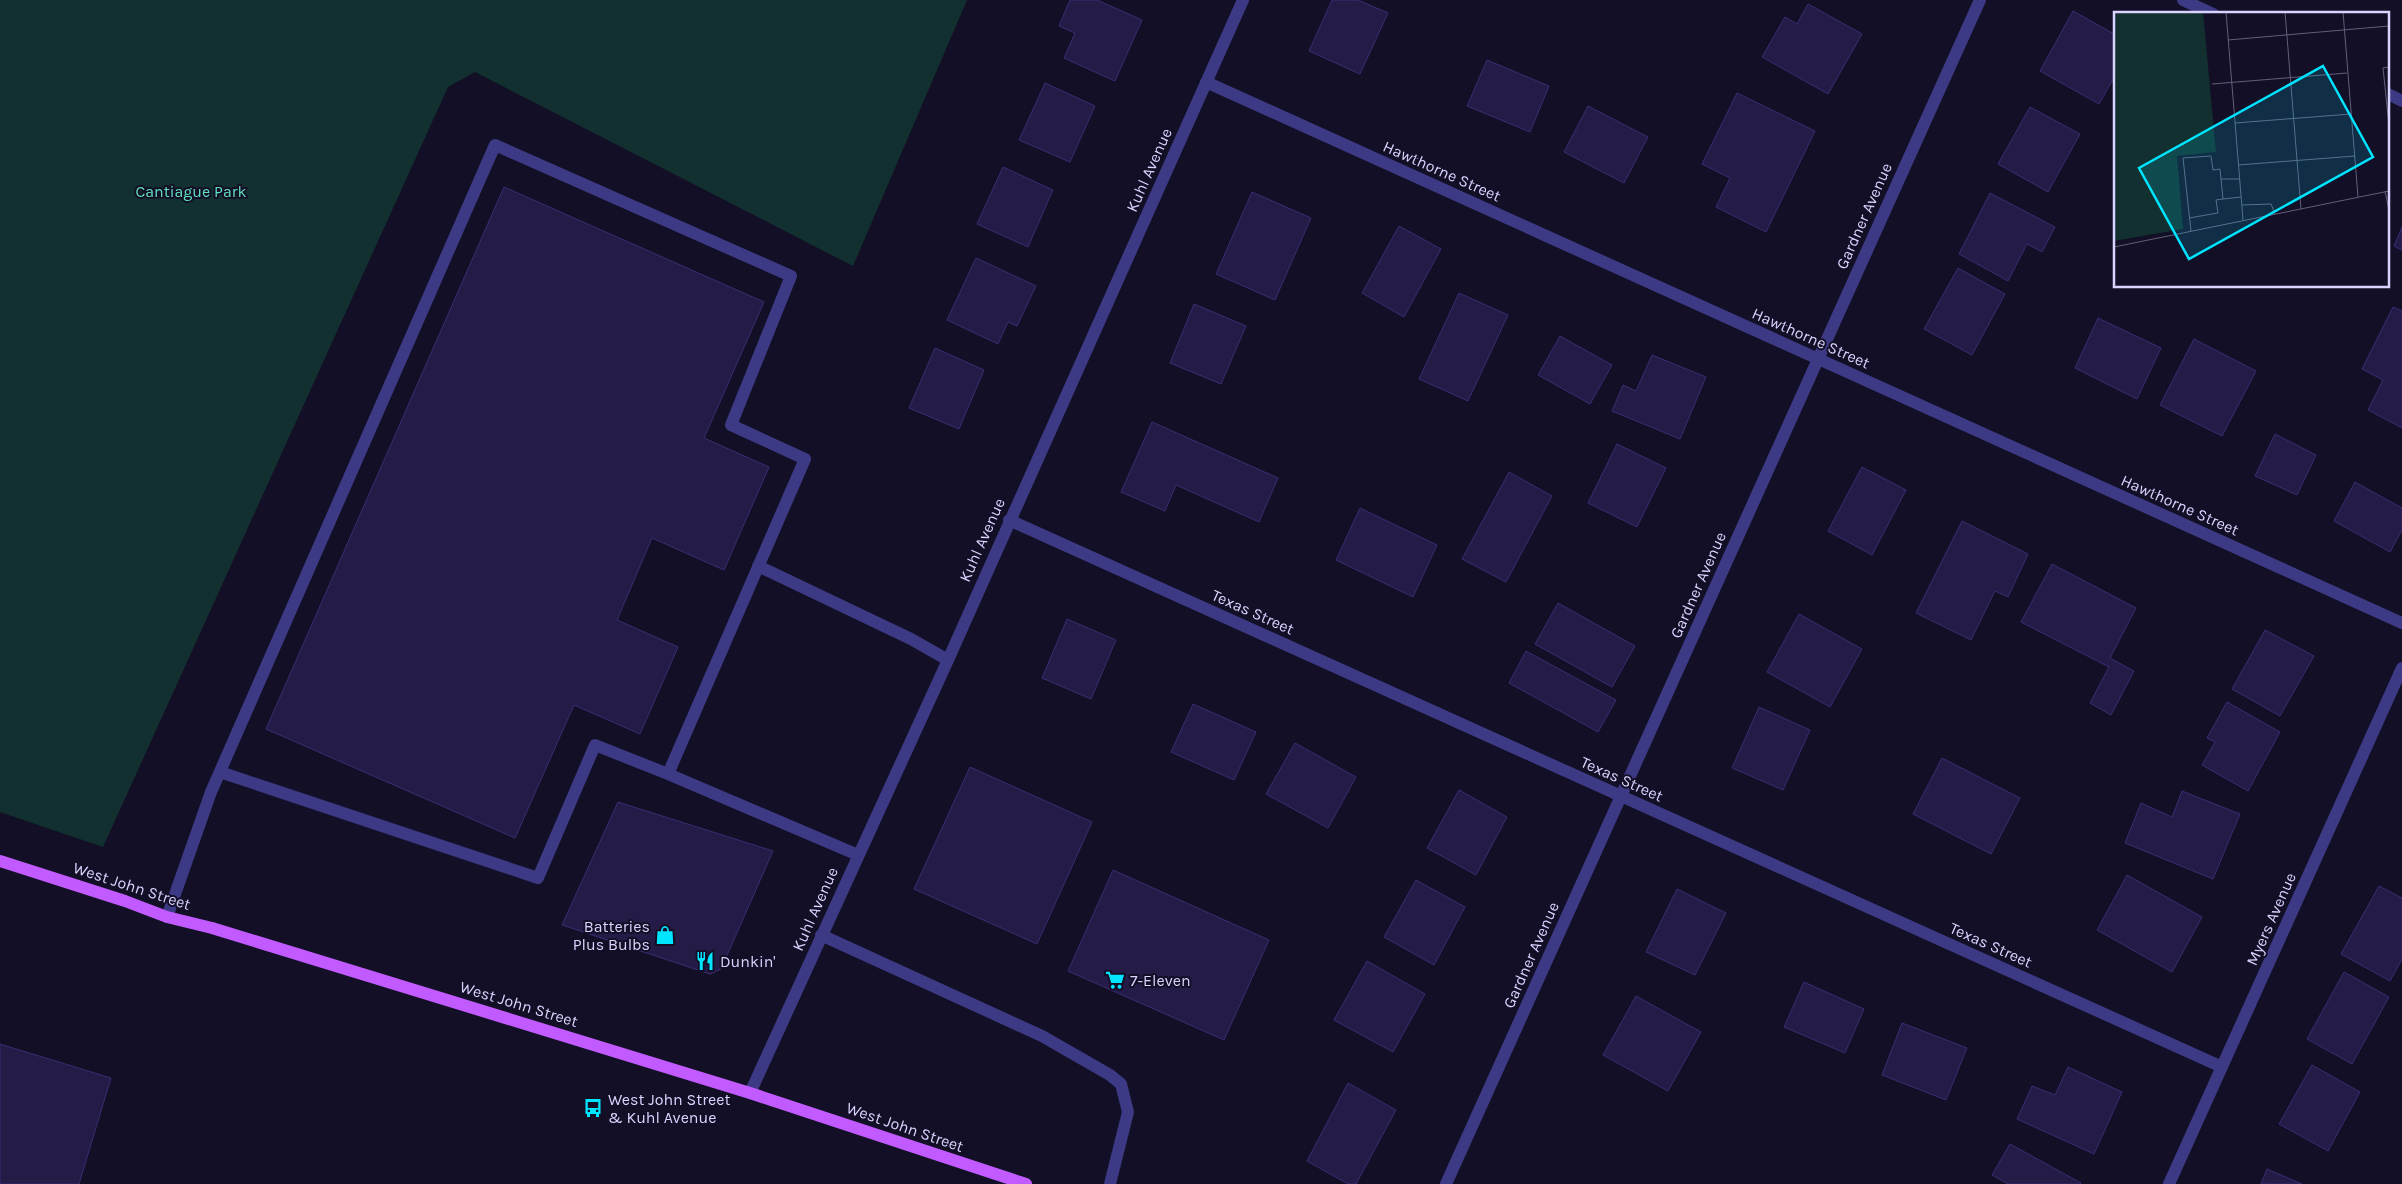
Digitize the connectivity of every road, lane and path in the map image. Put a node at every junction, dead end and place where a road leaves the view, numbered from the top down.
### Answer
1 (1244, 0) edge
2 (1980, 0) edge
3 (2183, 0) edge
4 (2208, 12) edge
5 (1206, 82) junction
6 (2390, 95) edge
7 (2402, 101) edge
8 (1817, 359) junction
9 (1008, 520) junction
10 (758, 566) junction
11 (2402, 623) edge
12 (948, 660) junction
13 (2402, 668) edge
14 (220, 772) junction
15 (668, 774) junction
16 (1620, 796) junction
17 (858, 855) junction
18 (0, 861) edge
19 (167, 918) junction
20 (821, 936) junction
21 (2222, 1067) junction
22 (750, 1092) junction
23 (1026, 1184) edge
24 (1110, 1184) edge
25 (1446, 1184) edge
26 (2169, 1184) edge

1 - 5 street, Kuhl Avenue
2 - 8 street, Gardner Avenue
3 - 4 street
5 - 8 street, Hawthorne Street
5 - 9 street, Kuhl Avenue
6 - 7 street
8 - 11 street, Hawthorne Street
8 - 16 street, Gardner Avenue
9 - 12 street, Kuhl Avenue
9 - 16 street, Texas Street
10 - 12 street
10 - 14 street
10 - 15 street
12 - 17 street, Kuhl Avenue
13 - 21 street, Myers Avenue
14 - 15 street
14 - 19 street
15 - 17 street
16 - 21 street, Texas Street
16 - 25 street, Gardner Avenue
17 - 20 street, Kuhl Avenue
18 - 19 main road, West John Street
19 - 22 main road, West John Street
20 - 22 street, Kuhl Avenue
20 - 24 street
21 - 26 street, Myers Avenue
22 - 23 main road, West John Street

